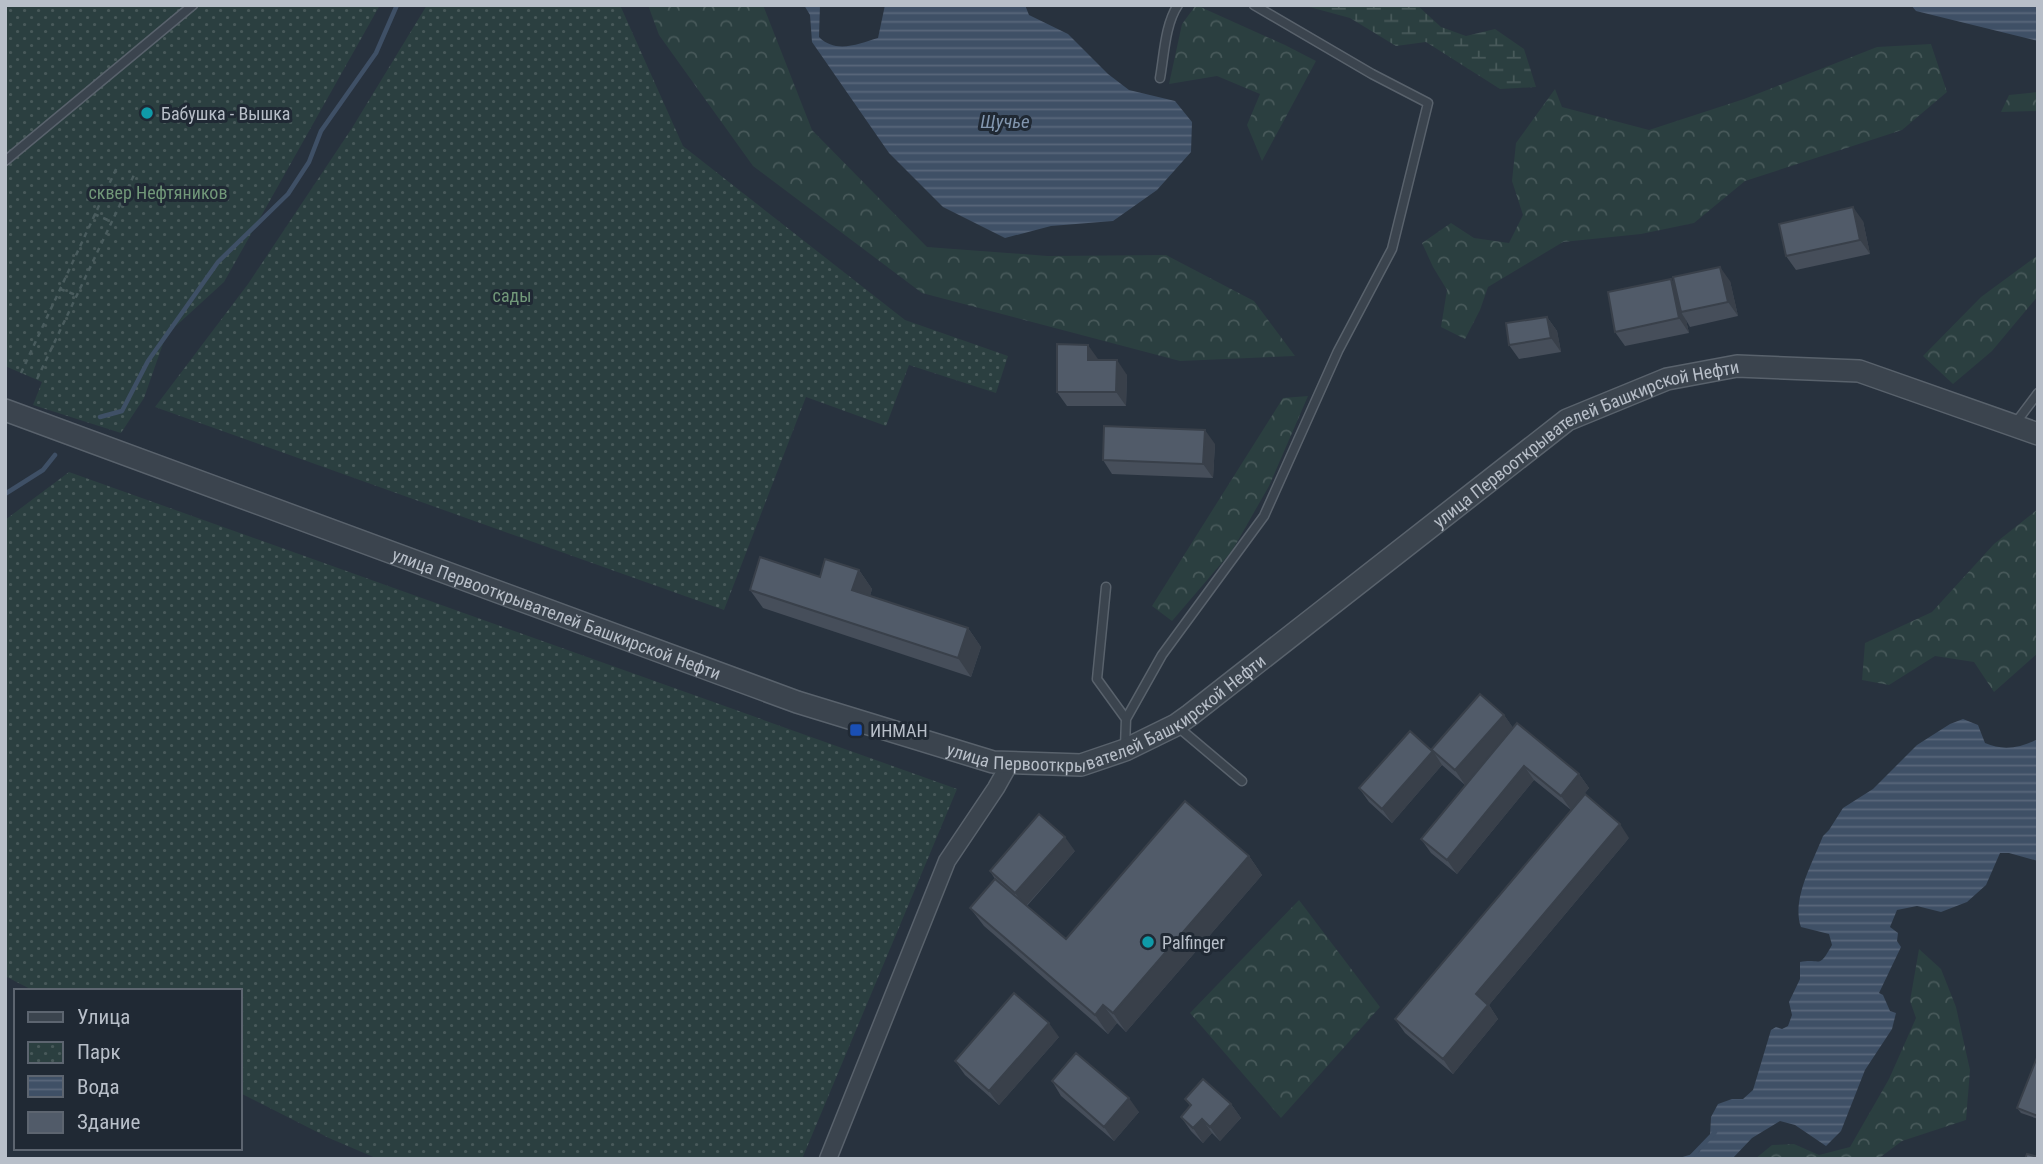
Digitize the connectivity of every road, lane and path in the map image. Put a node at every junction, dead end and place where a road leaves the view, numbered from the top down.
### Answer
1 (193, 5) edge
2 (1178, 5) edge
3 (1254, 5) edge
4 (1160, 78) dead end
5 (5, 161) edge
6 (118, 165) dead end
7 (135, 173) dead end
8 (94, 214) junction
9 (111, 221) junction
10 (60, 289) junction
11 (76, 295) junction
12 (21, 373) dead end
13 (37, 379) dead end
14 (2038, 393) edge
15 (5, 410) edge
16 (2013, 426) junction
17 (2038, 434) edge
18 (1106, 587) dead end
19 (1126, 719) junction
20 (1176, 725) junction
21 (1125, 750) junction
22 (1010, 763) junction
23 (1242, 781) dead end
24 (828, 1159) edge

1 - 5 lane
2 - 4 lane
3 - 19 lane
6 - 8 path
7 - 9 path
8 - 9 path
8 - 10 path
9 - 11 path
10 - 11 path
10 - 12 path
11 - 13 path
14 - 16 lane
15 - 22 street, улица Первооткрывателей Башкирской Нефти
16 - 17 street, улица Первооткрывателей Башкирской Нефти
16 - 20 street, улица Первооткрывателей Башкирской Нефти
18 - 19 lane
19 - 21 lane
20 - 21 street, улица Первооткрывателей Башкирской Нефти
20 - 23 lane
21 - 22 street, улица Первооткрывателей Башкирской Нефти
22 - 24 street

